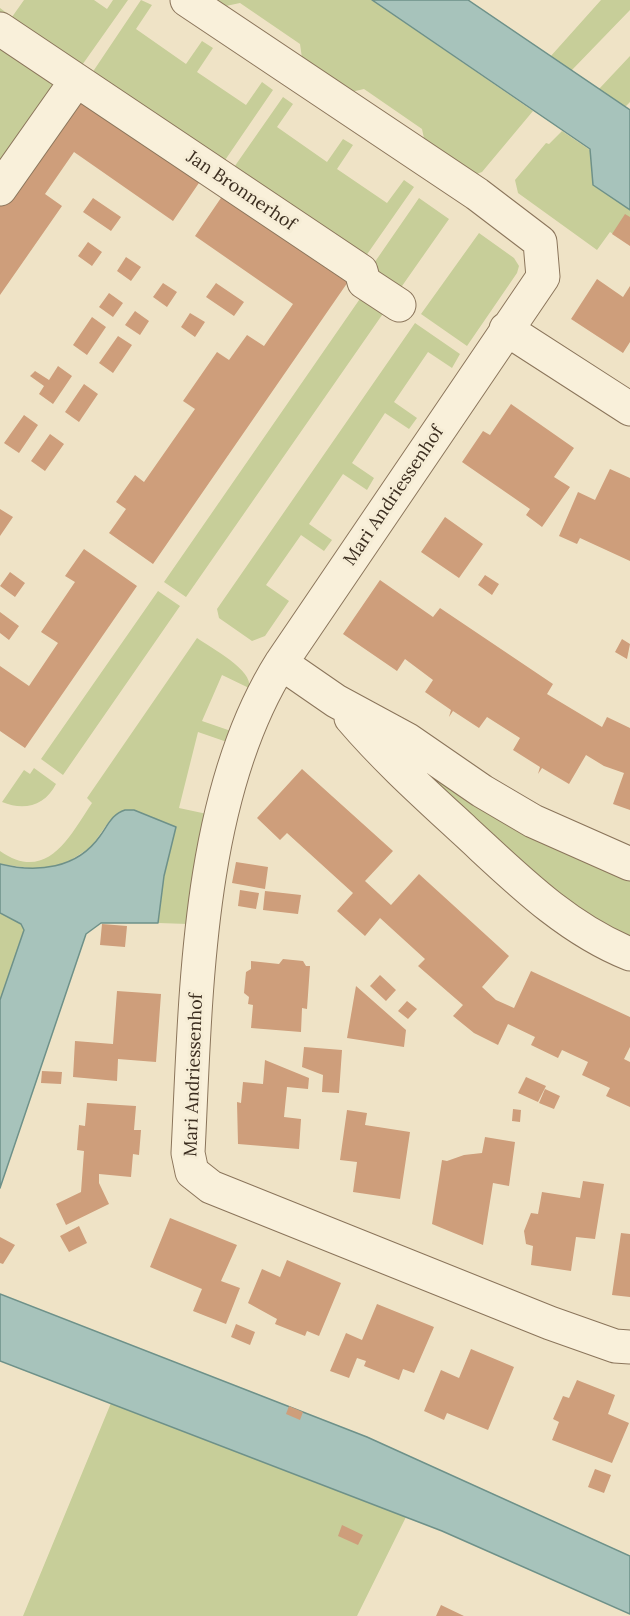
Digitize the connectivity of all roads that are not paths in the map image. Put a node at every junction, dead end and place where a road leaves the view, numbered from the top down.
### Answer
1 (187, 0) edge
2 (0, 29) edge
3 (76, 81) junction
4 (0, 189) edge
5 (399, 305) dead end
6 (506, 329) junction
7 (630, 409) edge
8 (281, 663) junction
9 (336, 701) junction
10 (630, 864) edge
11 (630, 954) edge
12 (630, 1347) edge

1 - 6 street, Mari Andriessenhof
2 - 3 street, Jan Bronnerhof
3 - 4 street
3 - 5 street, Jan Bronnerhof
6 - 7 street
6 - 8 street, Mari Andriessenhof
8 - 9 street
8 - 12 street, Mari Andriessenhof
9 - 10 street
9 - 11 street

